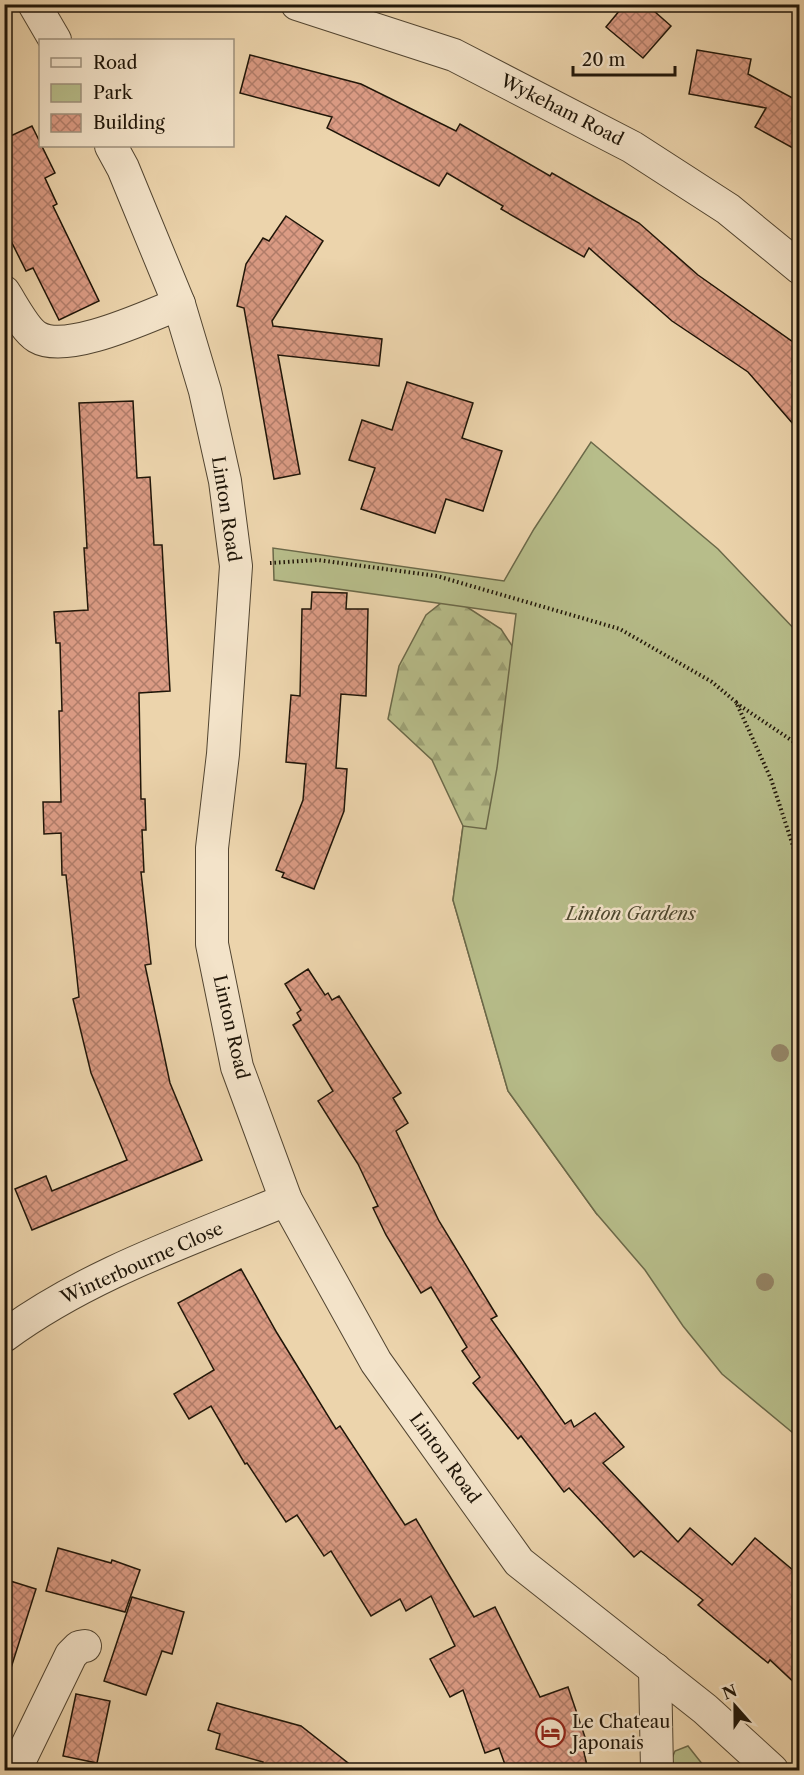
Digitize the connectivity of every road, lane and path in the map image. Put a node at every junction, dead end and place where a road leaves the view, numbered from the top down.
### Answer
1 (34, 4) edge
2 (297, 4) edge
3 (54, 39) edge
4 (112, 147) edge
5 (800, 268) edge
6 (4, 292) edge
7 (179, 304) junction
8 (236, 566) junction
9 (736, 702) junction
10 (800, 746) edge
11 (800, 867) edge
12 (286, 1200) junction
13 (4, 1336) edge
14 (85, 1646) dead end
15 (654, 1669) junction
16 (22, 1763) edge
17 (657, 1770) edge
18 (772, 1770) edge

1 - 3 street
2 - 5 street, Wykeham Road
4 - 7 street, Linton Road
6 - 7 street
7 - 8 street, Linton Road
8 - 9 path
8 - 12 street, Linton Road
9 - 10 path
9 - 11 path
12 - 13 street, Winterbourne Close
12 - 15 street, Linton Road
14 - 16 street
15 - 17 street
15 - 18 street, Linton Road

